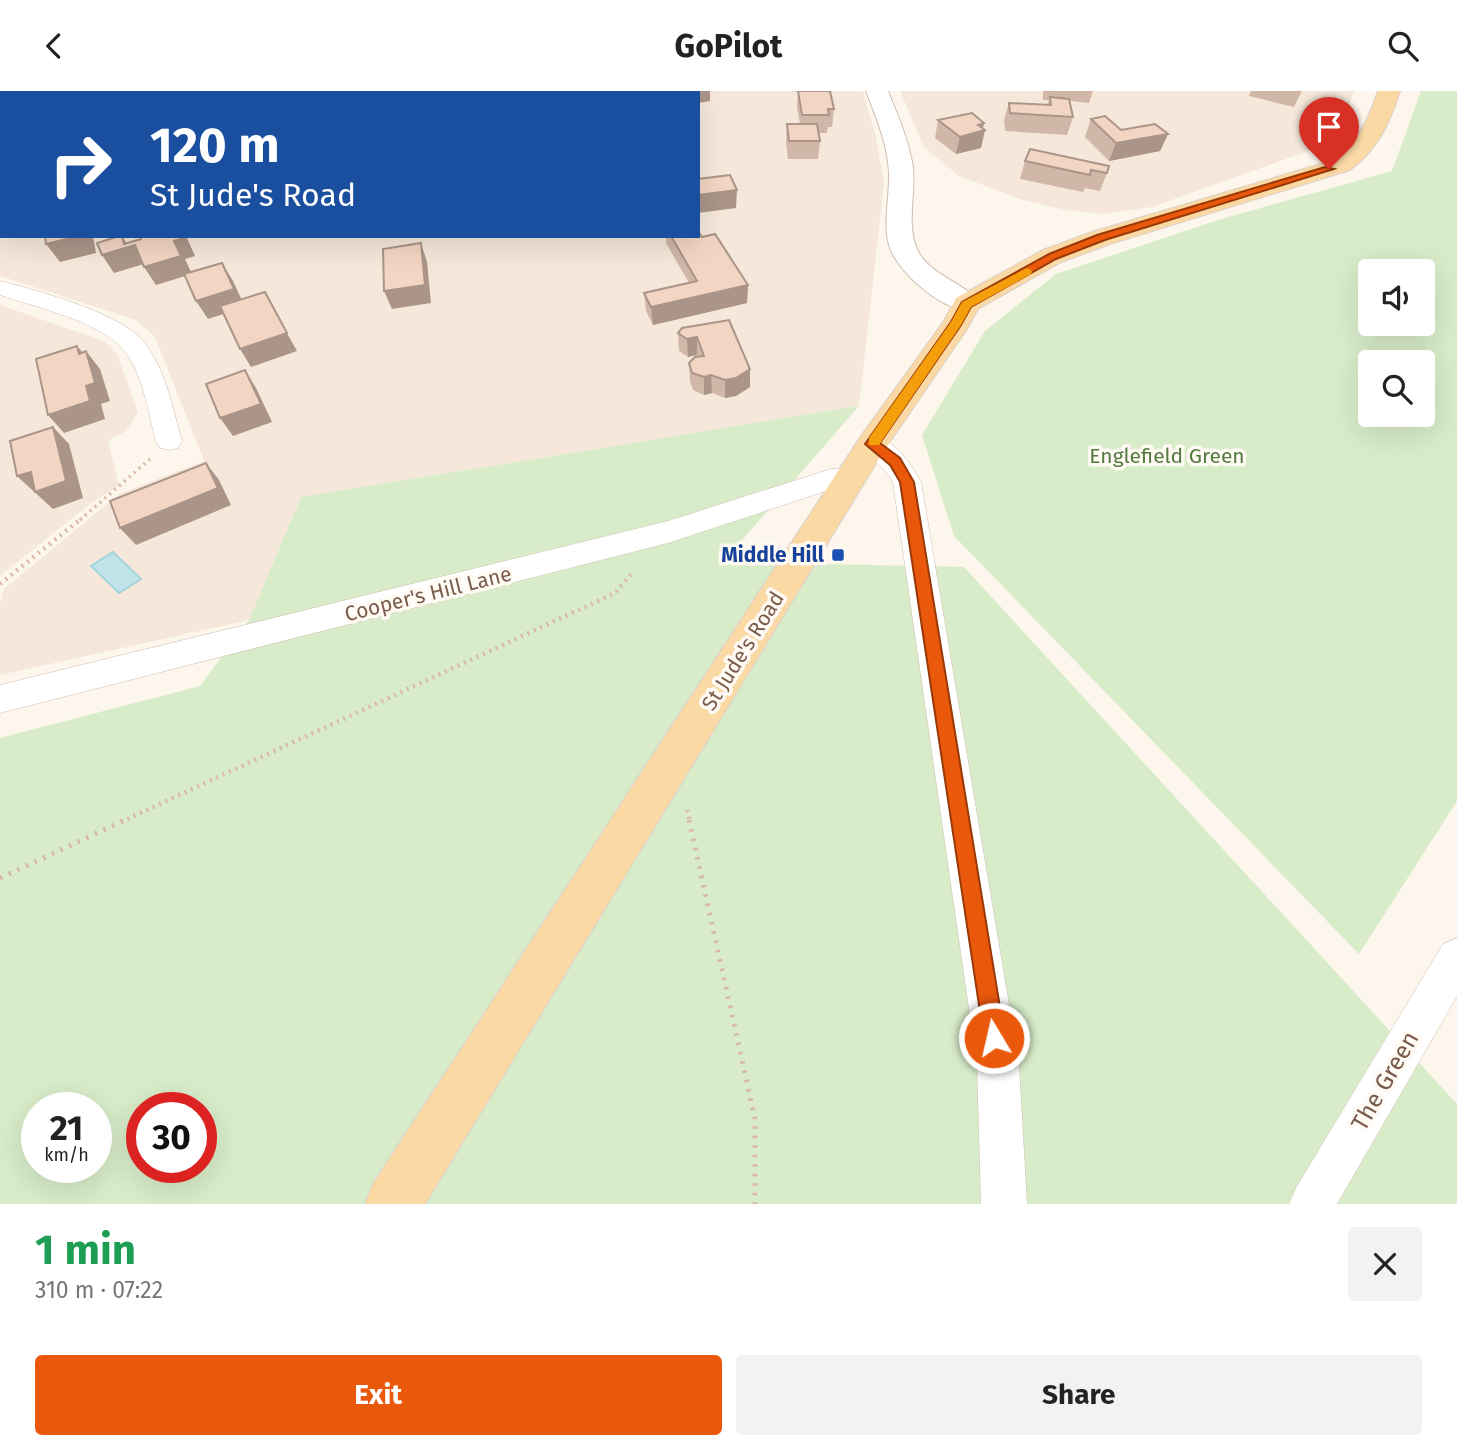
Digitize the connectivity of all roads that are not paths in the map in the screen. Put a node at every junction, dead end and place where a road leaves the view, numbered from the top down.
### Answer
1 (877, 91) edge
2 (1389, 91) edge
3 (0, 288) edge
4 (966, 304) junction
5 (169, 441) road end
6 (862, 461) junction
7 (0, 699) edge
8 (1457, 958) edge
9 (393, 1204) edge
10 (1004, 1204) edge
11 (1312, 1204) edge

1 - 4 street
2 - 4 main road
3 - 5 street
4 - 6 main road, St Jude's Road
6 - 7 street, Cooper's Hill Lane
6 - 9 main road, St Jude's Road
6 - 10 street
8 - 11 street, The Green

